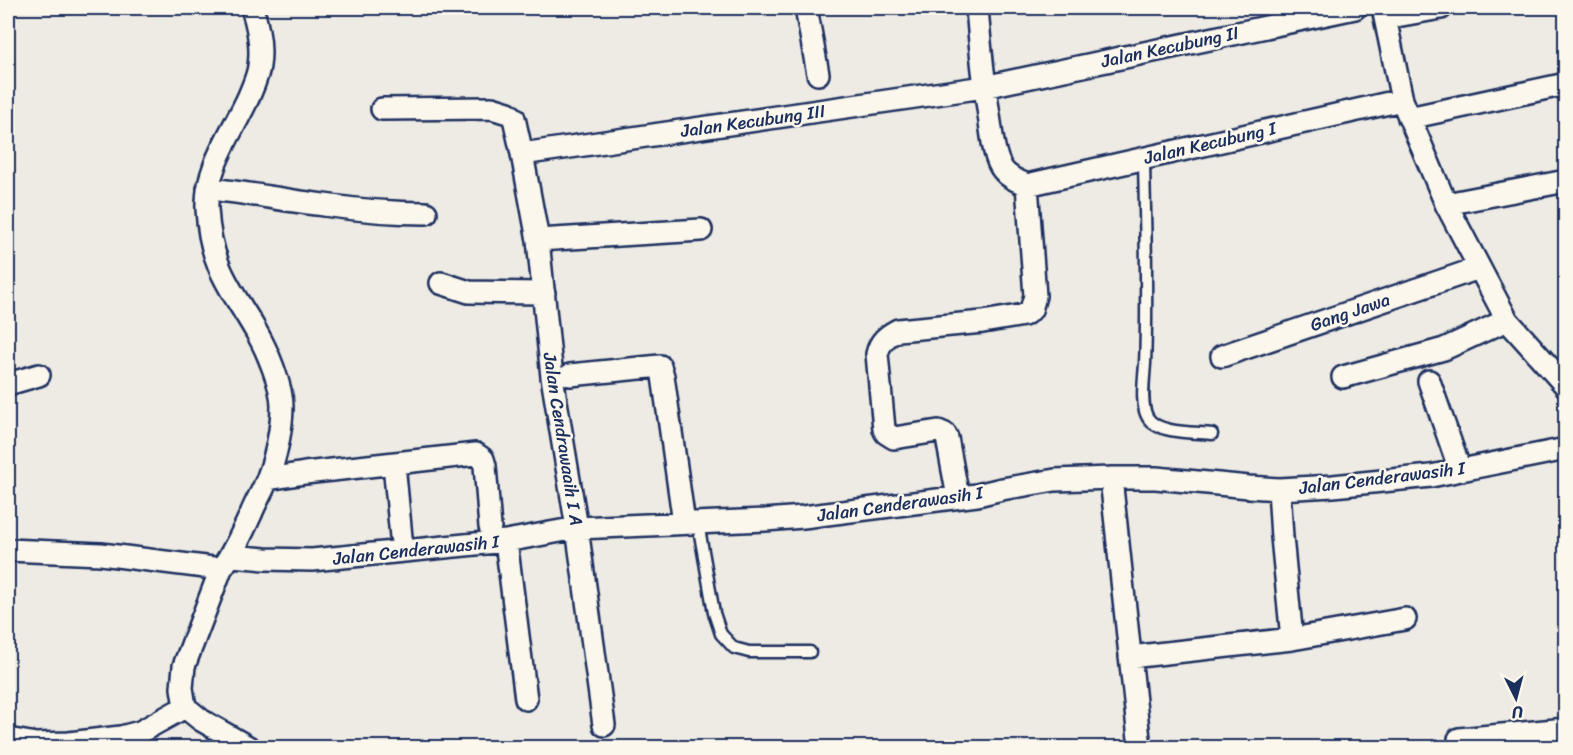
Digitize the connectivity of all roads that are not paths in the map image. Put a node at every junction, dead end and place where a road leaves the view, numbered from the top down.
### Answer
1 (252, 8) edge
2 (806, 8) edge
3 (977, 8) edge
4 (1355, 8) edge
5 (1441, 8) edge
6 (1384, 13) edge
7 (818, 74) dead end
8 (1566, 84) edge
9 (984, 87) junction
10 (382, 109) dead end
11 (1405, 109) junction
12 (522, 154) junction
13 (1144, 158) junction
14 (1566, 182) edge
15 (1022, 183) junction
16 (208, 189) junction
17 (1446, 204) junction
18 (426, 213) dead end
19 (701, 230) dead end
20 (538, 240) junction
21 (1479, 268) junction
22 (441, 283) dead end
23 (544, 293) junction
24 (1507, 320) junction
25 (1222, 356) dead end
26 (39, 375) dead end
27 (570, 375) dead end
28 (1561, 376) edge
29 (1343, 377) dead end
30 (1429, 381) dead end
31 (8, 384) edge
32 (1212, 434) dead end
33 (1566, 449) edge
34 (394, 464) junction
35 (1460, 470) junction
36 (1111, 478) junction
37 (268, 479) junction
38 (1279, 489) junction
39 (958, 497) junction
40 (691, 523) junction
41 (490, 527) dead end
42 (577, 528) junction
43 (401, 537) dead end
44 (506, 541) junction
45 (8, 550) edge
46 (226, 563) junction
47 (1405, 619) dead end
48 (1292, 639) junction
49 (810, 652) dead end
50 (1130, 657) junction
51 (526, 699) dead end
52 (185, 707) junction
53 (604, 724) dead end
54 (1566, 729) edge
55 (8, 739) edge
56 (1459, 739) dead end
57 (36, 746) edge
58 (250, 747) edge
59 (1140, 747) edge

1 - 16 street
2 - 7 street
3 - 9 street
4 - 9 street, Jalan Kecubung II
5 - 6 street
6 - 11 street
8 - 11 street, Jalan Kecubung I
9 - 12 street, Jalan Kecubung III
9 - 15 street
10 - 12 street, Jalan Cendrawaaih I A
11 - 13 street, Jalan Kecubung I
11 - 17 street
12 - 20 street, Jalan Cendrawaaih I A
13 - 15 street, Jalan Kecubung I
13 - 32 lane
14 - 17 street
15 - 39 street
16 - 18 street
16 - 37 street
17 - 21 street
19 - 20 street
20 - 23 street, Jalan Cendrawaaih I A
21 - 24 street
21 - 25 street, Gang Jawa
22 - 23 street
23 - 42 street, Jalan Cendrawaaih I A
24 - 28 street
24 - 29 street
26 - 31 street
27 - 40 street
30 - 35 street
33 - 35 street, Jalan Cenderawasih I
34 - 37 street
34 - 41 street
34 - 43 street
35 - 38 street, Jalan Cenderawasih I
36 - 38 street, Jalan Cenderawasih I
36 - 39 street, Jalan Cenderawasih I
36 - 50 street
37 - 46 street
38 - 48 street
39 - 40 street, Jalan Cenderawasih I
40 - 42 street, Jalan Cenderawasih I
40 - 49 lane
42 - 44 street, Jalan Cenderawasih I
42 - 53 street, Jalan Cendrawaaih I A
44 - 46 street, Jalan Cenderawasih I
44 - 51 street
45 - 46 street, Jalan Cenderawasih I
46 - 52 street
47 - 48 street
48 - 50 street
50 - 59 street
52 - 57 street
52 - 58 street
54 - 56 street
55 - 57 street

